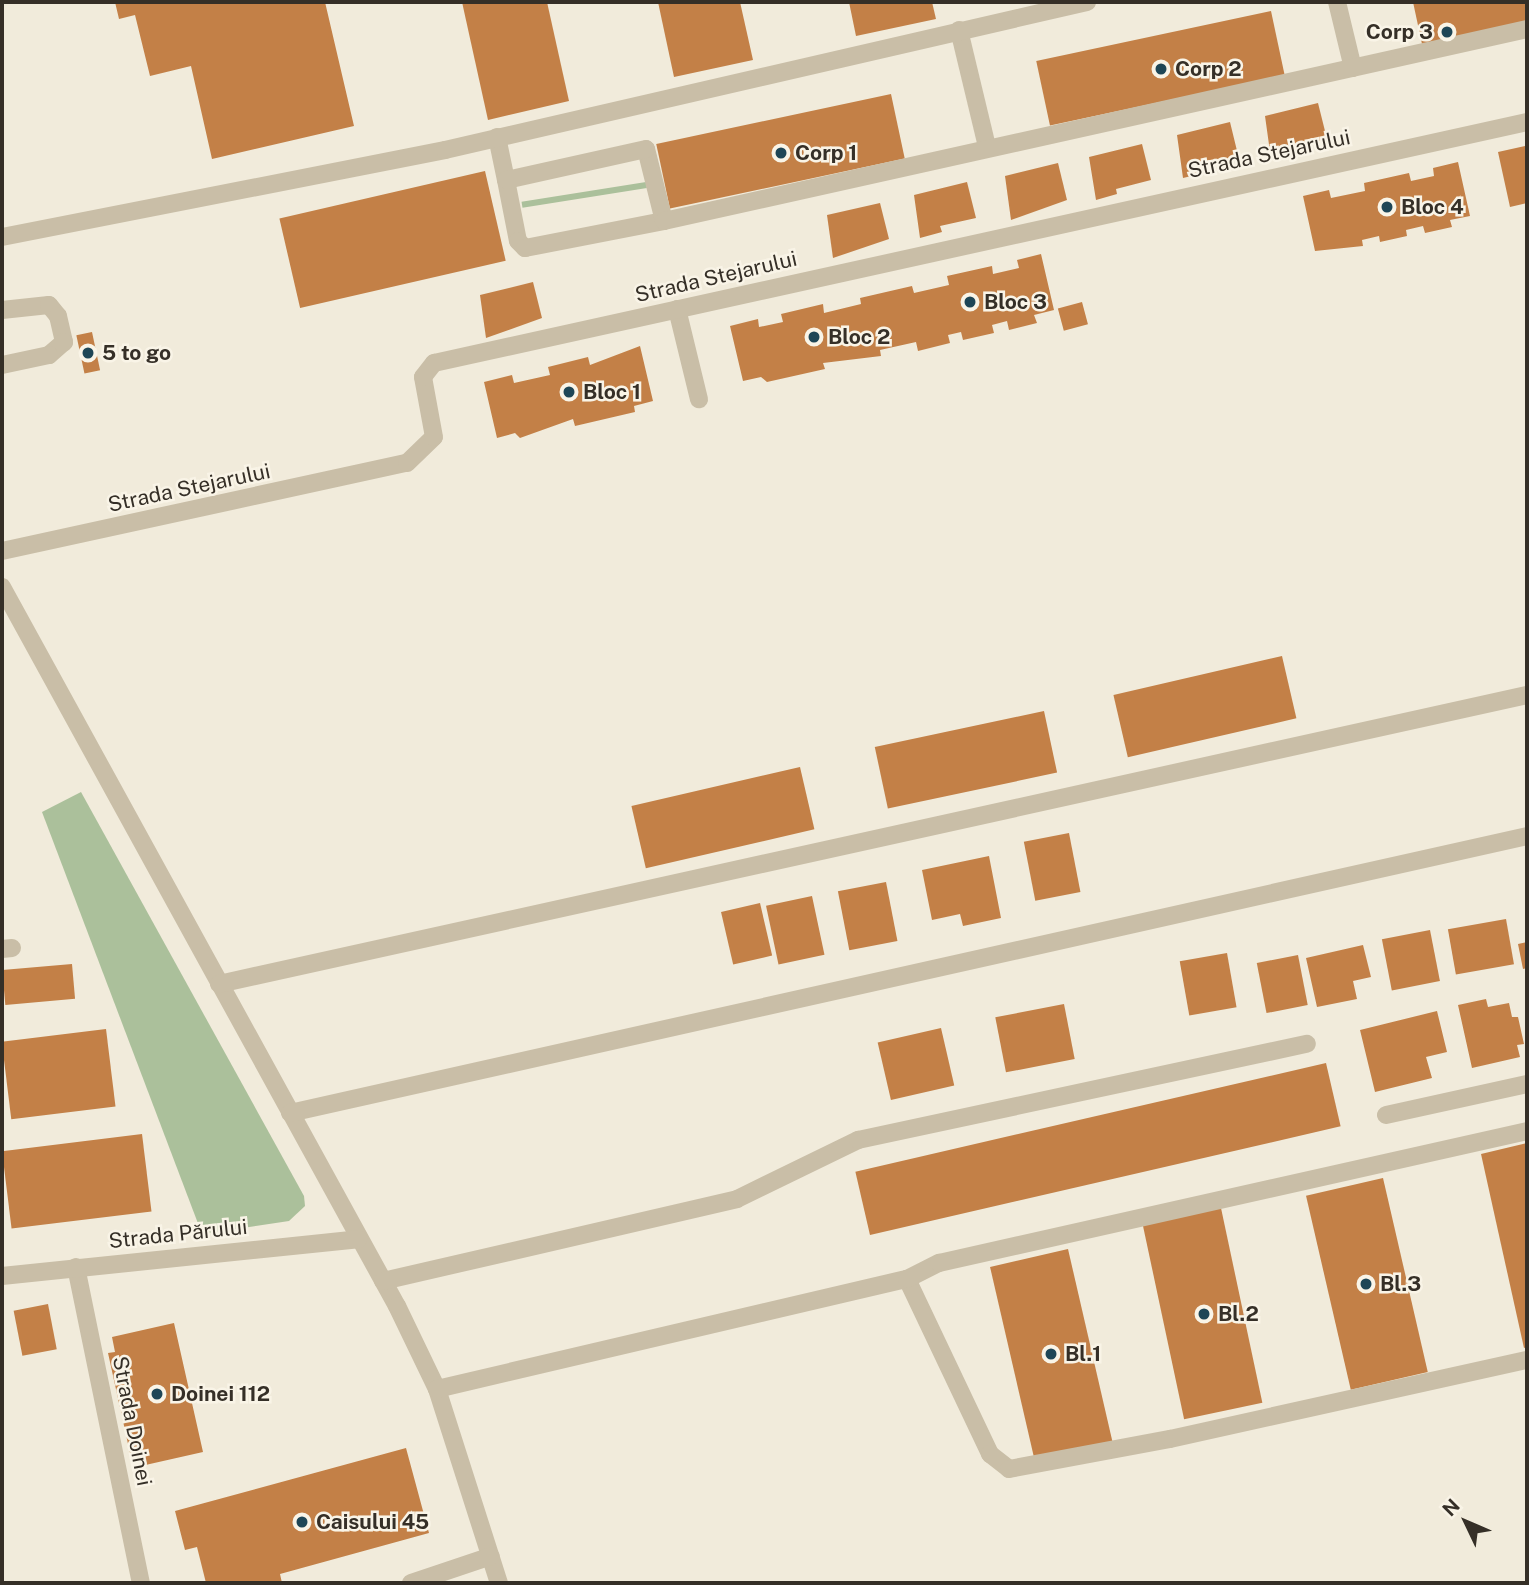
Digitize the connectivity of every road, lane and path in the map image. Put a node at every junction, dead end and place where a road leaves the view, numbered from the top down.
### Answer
1 (1087, 2) edge
2 (1337, 2) edge
3 (1527, 29) edge
4 (959, 30) junction
5 (1353, 68) junction
6 (1527, 122) edge
7 (497, 137) junction
8 (987, 147) junction
9 (506, 180) junction
10 (664, 221) junction
11 (2, 237) edge
12 (677, 309) junction
13 (2, 310) edge
14 (2, 365) edge
15 (699, 399) dead end
16 (2, 551) edge
17 (2, 586) edge
18 (1527, 695) edge
19 (1527, 836) edge
20 (219, 984) junction
21 (1307, 1044) dead end
22 (1527, 1084) edge
23 (290, 1113) junction
24 (1386, 1115) dead end
25 (1527, 1131) edge
26 (358, 1239) junction
27 (76, 1267) junction
28 (2, 1276) edge
29 (907, 1279) junction
30 (383, 1281) junction
31 (1527, 1360) edge
32 (437, 1389) junction
33 (491, 1556) junction
34 (141, 1583) edge
35 (411, 1583) edge
36 (499, 1583) edge

1 - 4 street
2 - 5 street
3 - 5 street
4 - 7 street
4 - 8 street
5 - 8 street
6 - 12 street, Strada Stejarului
7 - 9 street
7 - 11 street
8 - 10 street
9 - 10 street
9 - 10 street
12 - 15 street
12 - 16 street, Strada Stejarului
13 - 14 street
17 - 20 street
18 - 20 street
19 - 23 street
20 - 23 street
21 - 30 street
22 - 24 street
23 - 26 street
25 - 29 street
26 - 27 street, Strada Părului
26 - 30 street
27 - 28 street, Strada Părului
27 - 34 street, Strada Doinei
29 - 31 street
29 - 32 street
30 - 32 street
32 - 33 street
33 - 35 street
33 - 36 street

